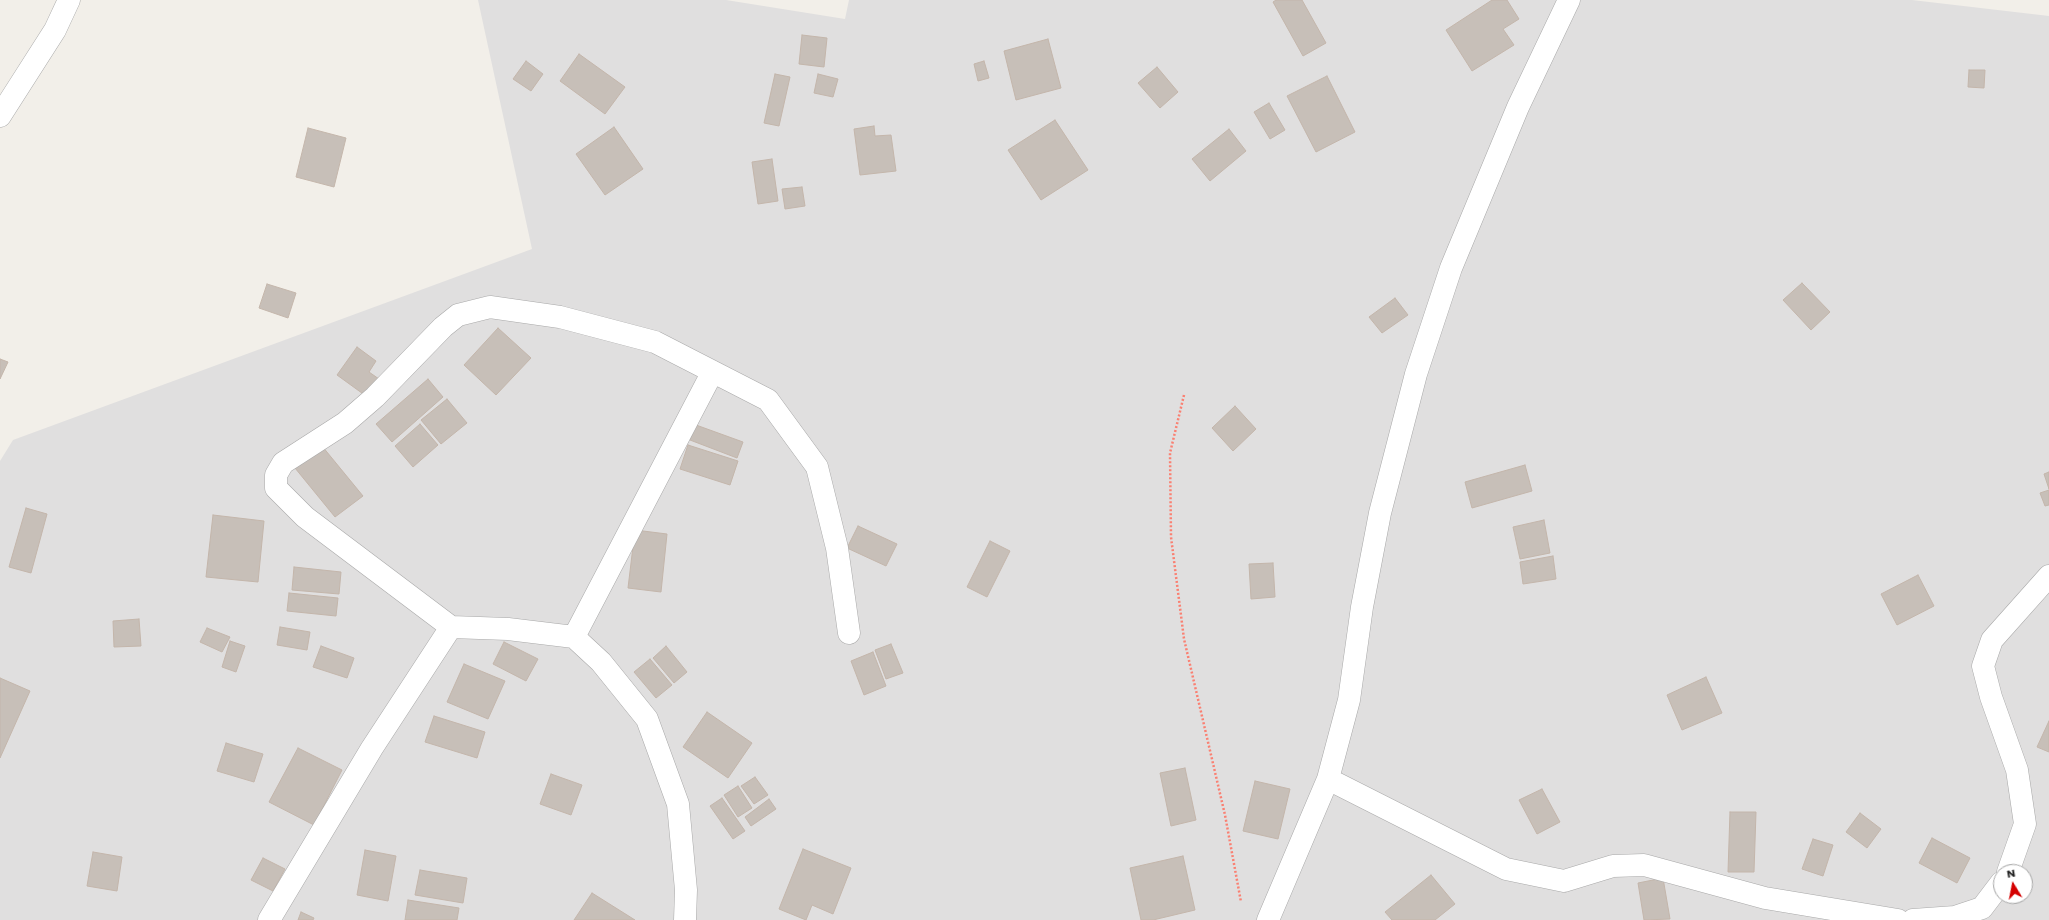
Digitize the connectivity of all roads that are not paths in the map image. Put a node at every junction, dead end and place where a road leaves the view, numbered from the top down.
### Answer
1 (69, 0) edge
2 (1569, 0) edge
3 (0, 116) edge
4 (712, 373) junction
5 (2049, 576) edge
6 (451, 627) junction
7 (849, 633) dead end
8 (574, 637) junction
9 (1328, 779) junction
10 (2011, 864) edge
11 (1993, 894) edge
12 (269, 920) edge
13 (685, 920) edge
14 (1268, 920) edge
15 (1898, 920) edge
16 (1914, 920) edge

1 - 3 street
2 - 9 street
4 - 6 street
4 - 7 street
4 - 8 street
5 - 10 street
6 - 8 street
6 - 12 street
8 - 13 street
9 - 14 street
9 - 15 street
11 - 16 street

